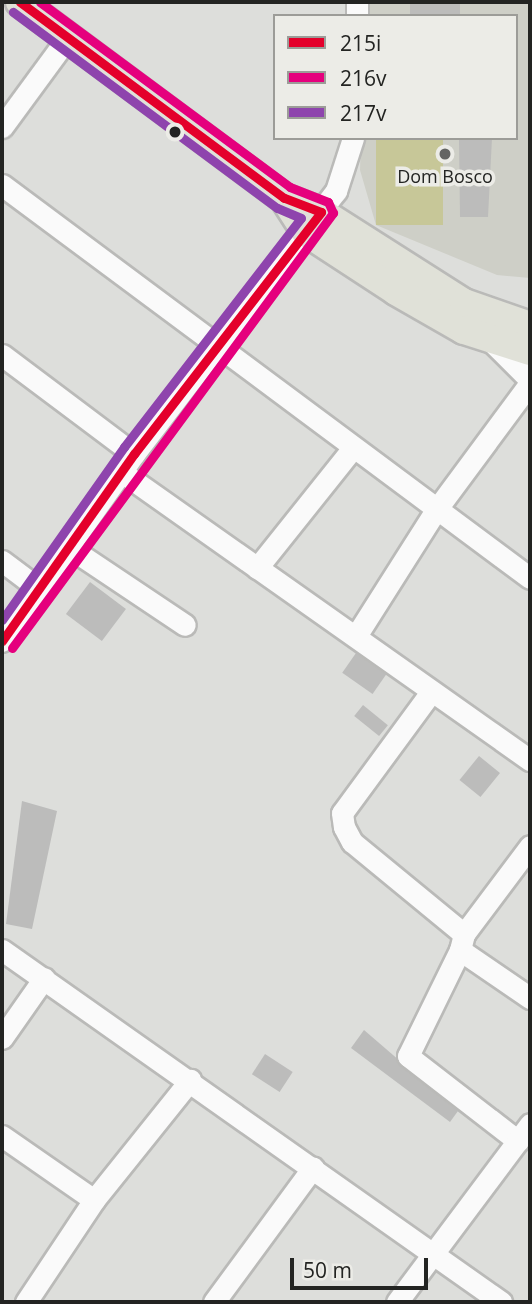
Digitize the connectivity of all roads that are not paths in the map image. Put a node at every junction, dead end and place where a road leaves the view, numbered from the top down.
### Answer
1 (20, 2) edge
2 (68, 37) junction
3 (2, 127) edge
4 (354, 140) edge
5 (2, 185) edge
6 (314, 222) junction
7 (530, 309) edge
8 (530, 326) edge
9 (497, 330) junction
10 (217, 351) junction
11 (530, 351) edge
12 (2, 355) edge
13 (530, 381) edge
14 (352, 449) junction
15 (128, 463) junction
16 (436, 510) junction
17 (70, 548) junction
18 (2, 561) edge
19 (257, 568) junction
20 (530, 579) edge
21 (39, 589) junction
22 (185, 625) dead end
23 (356, 636) junction
24 (2, 641) edge
25 (431, 692) junction
26 (530, 760) edge
27 (530, 846) edge
28 (462, 942) junction
29 (2, 950) edge
30 (44, 978) junction
31 (530, 998) edge
32 (2, 1038) edge
33 (190, 1080) junction
34 (530, 1124) edge
35 (2, 1136) edge
36 (518, 1141) junction
37 (313, 1167) junction
38 (94, 1200) junction
39 (433, 1252) junction
40 (26, 1302) edge
41 (214, 1302) edge
42 (397, 1302) edge
43 (502, 1302) edge

1 - 2 main road
2 - 3 street
2 - 6 main road
4 - 6 street
5 - 10 street
6 - 9 main road
6 - 10 street
7 - 9 main road
8 - 9 main road
9 - 11 main road
9 - 13 street
10 - 14 street
10 - 15 street
12 - 15 street
13 - 16 street
14 - 16 street
14 - 19 street
15 - 17 street
15 - 19 street
16 - 20 street
16 - 23 street
17 - 21 street
17 - 22 street
18 - 21 street
19 - 23 street
21 - 24 street
23 - 25 street
25 - 26 street
25 - 28 street
27 - 28 street
28 - 31 street
28 - 36 street
29 - 30 street
30 - 32 street
30 - 33 street
33 - 37 street
33 - 38 street
34 - 36 street
35 - 38 street
36 - 39 street
37 - 39 street
37 - 41 street
38 - 40 street
39 - 42 street
39 - 43 street

